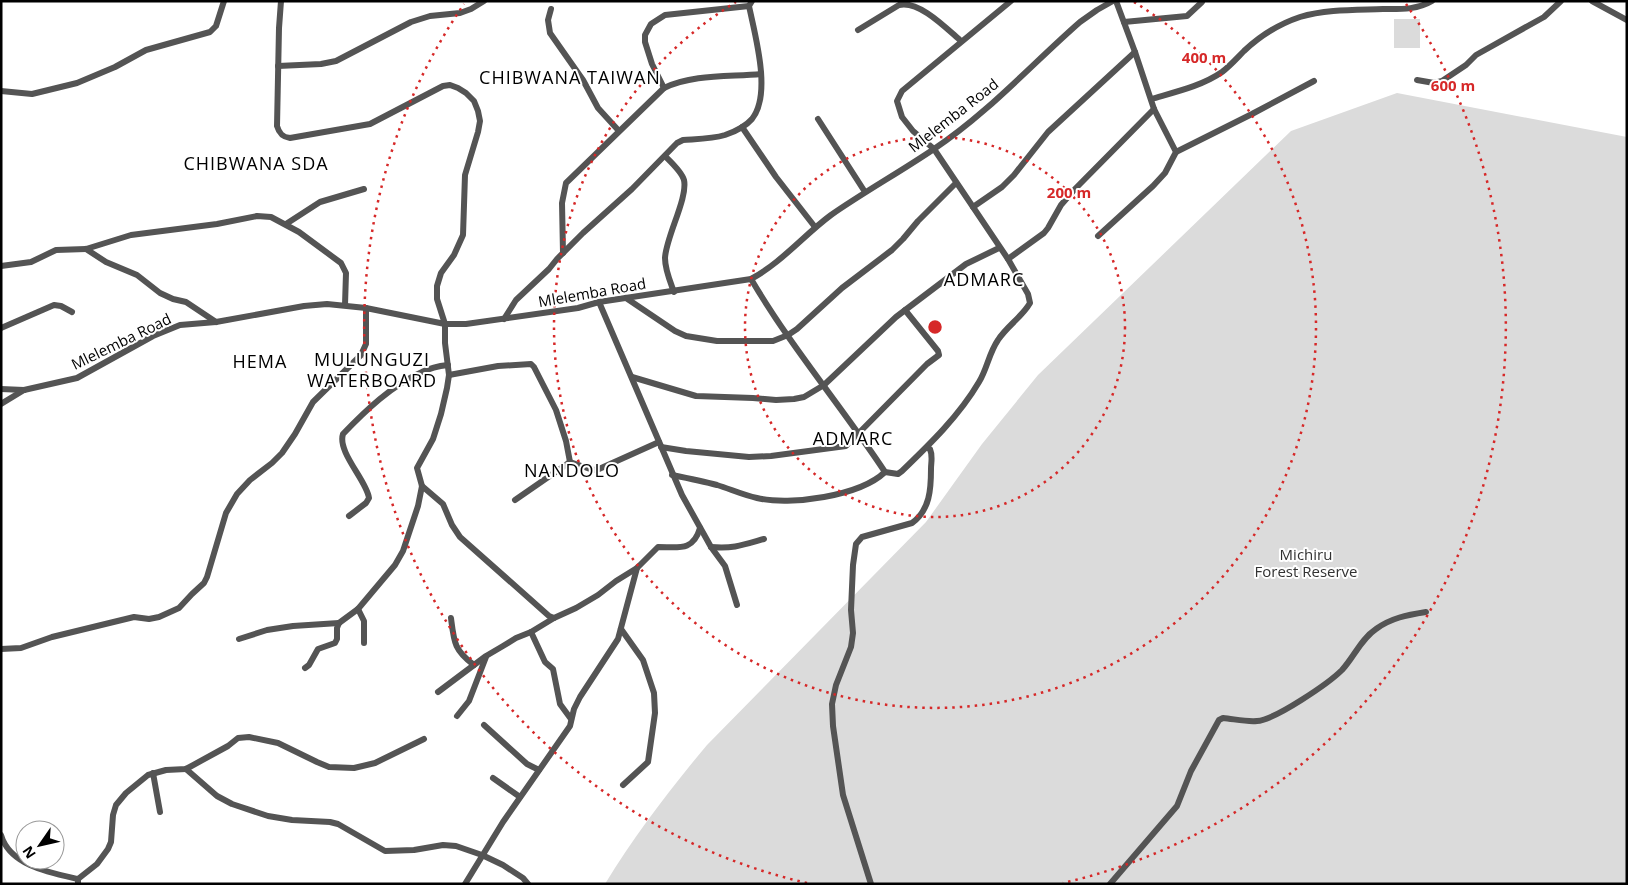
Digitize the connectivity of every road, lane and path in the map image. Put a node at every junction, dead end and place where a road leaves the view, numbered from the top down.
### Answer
1 (224, 1) edge
2 (281, 1) edge
3 (484, 1) edge
4 (1010, 1) edge
5 (1114, 1) edge
6 (1432, 1) edge
7 (1561, 1) edge
8 (1592, 1) edge
9 (1202, 2) edge
10 (750, 4) edge
11 (551, 9) dead end
12 (1627, 20) edge
13 (1124, 22) junction
14 (858, 30) dead end
15 (961, 41) junction
16 (1135, 52) junction
17 (278, 66) junction
18 (761, 74) junction
19 (1417, 80) dead end
20 (1314, 81) dead end
21 (664, 88) junction
22 (1, 91) edge
23 (1151, 100) junction
24 (1154, 109) junction
25 (818, 119) dead end
26 (742, 127) junction
27 (620, 131) junction
28 (934, 149) junction
29 (1176, 152) junction
30 (665, 156) junction
31 (956, 183) junction
32 (364, 189) dead end
33 (865, 192) junction
34 (973, 207) junction
35 (286, 224) junction
36 (815, 227) junction
37 (1098, 236) dead end
38 (999, 248) junction
39 (86, 249) junction
40 (563, 253) junction
41 (1008, 259) junction
42 (1, 266) edge
43 (751, 280) junction
44 (674, 292) junction
45 (626, 298) junction
46 (598, 302) junction
47 (345, 305) junction
48 (366, 308) junction
49 (905, 310) junction
50 (72, 312) dead end
51 (504, 319) junction
52 (216, 322) junction
53 (446, 324) junction
54 (1, 328) edge
55 (788, 335) junction
56 (448, 365) junction
57 (448, 375) junction
58 (632, 377) junction
59 (824, 385) junction
60 (1, 389) edge
61 (24, 390) junction
62 (1, 404) edge
63 (859, 432) junction
64 (660, 444) junction
65 (927, 448) junction
66 (570, 462) junction
67 (885, 472) junction
68 (672, 475) junction
69 (422, 486) junction
70 (515, 500) dead end
71 (349, 516) dead end
72 (700, 528) junction
73 (764, 539) dead end
74 (711, 547) junction
75 (637, 568) junction
76 (737, 605) dead end
77 (358, 609) junction
78 (1426, 612) dead end
79 (452, 618) dead end
80 (554, 618) junction
81 (339, 623) junction
82 (621, 629) junction
83 (531, 632) junction
84 (239, 639) dead end
85 (364, 643) dead end
86 (1, 649) edge
87 (486, 656) junction
88 (474, 665) junction
89 (305, 668) dead end
90 (438, 692) dead end
91 (457, 716) dead end
92 (571, 719) junction
93 (484, 725) dead end
94 (424, 739) dead end
95 (186, 770) junction
96 (539, 770) junction
97 (153, 774) junction
98 (493, 778) dead end
99 (623, 785) dead end
100 (520, 797) junction
101 (160, 812) dead end
102 (1, 835) edge
103 (482, 855) junction
104 (78, 881) edge
105 (465, 884) edge
106 (528, 884) edge
107 (871, 884) edge
108 (1110, 884) edge

1 - 22 street
2 - 17 street
3 - 17 street
4 - 15 street
5 - 13 street
5 - 28 street, Mlelemba Road
6 - 23 street
7 - 19 street
8 - 12 street
9 - 13 street
10 - 18 street
10 - 21 street
11 - 27 street
13 - 16 street
14 - 15 street
15 - 28 street
16 - 23 street
16 - 34 street
17 - 53 street
18 - 21 street
18 - 26 street
20 - 29 street
21 - 27 street
23 - 24 street
24 - 29 street
24 - 41 street
25 - 33 street
26 - 30 street
26 - 36 street
27 - 40 street
28 - 31 street
28 - 33 street, Mlelemba Road
29 - 37 street
30 - 40 street
30 - 44 street
31 - 34 street
31 - 55 street
32 - 35 street
33 - 36 street, Mlelemba Road
34 - 38 street
35 - 39 street
35 - 47 street
36 - 43 street, Mlelemba Road
38 - 41 street
38 - 49 street
39 - 42 street
39 - 52 street
40 - 51 street
41 - 65 street
43 - 44 street, Mlelemba Road
43 - 55 street
44 - 45 street, Mlelemba Road
45 - 46 street, Mlelemba Road
45 - 55 street
46 - 51 street, Mlelemba Road
46 - 58 street
47 - 48 street, Mlelemba Road
47 - 52 street, Mlelemba Road
48 - 53 street, Mlelemba Road
48 - 86 street
49 - 59 street
49 - 63 street
50 - 54 street
51 - 53 street, Mlelemba Road
52 - 61 street, Mlelemba Road
53 - 56 street
55 - 59 street
56 - 57 street
56 - 71 street
57 - 66 street
57 - 69 street
58 - 59 street
58 - 64 street
59 - 63 street
60 - 61 street
61 - 62 street, Mlelemba Road
63 - 64 street
63 - 67 street
64 - 66 street
64 - 68 street
65 - 67 street
65 - 107 street
66 - 70 street
67 - 68 street
68 - 72 street
69 - 77 street
69 - 80 street
72 - 74 street
72 - 75 street
73 - 74 street
74 - 76 street
75 - 80 street
75 - 82 street
77 - 81 street
77 - 85 street
78 - 108 street
79 - 88 street
80 - 83 street
81 - 84 street
81 - 89 street
82 - 92 street
82 - 99 street
83 - 87 street
83 - 92 street
87 - 88 street
87 - 91 street
88 - 90 street
92 - 96 street
93 - 96 street
94 - 95 street
95 - 97 street
95 - 103 street
96 - 100 street
97 - 101 street
97 - 104 street
98 - 100 street
100 - 103 street
102 - 104 street
103 - 105 street
103 - 106 street

